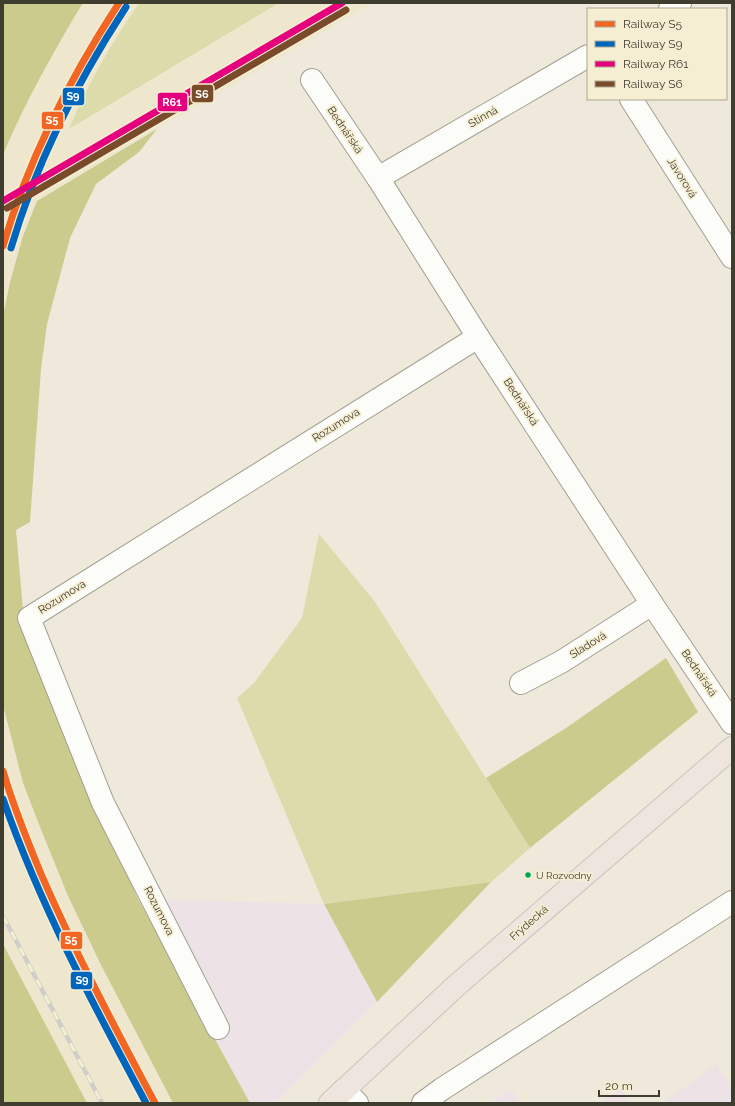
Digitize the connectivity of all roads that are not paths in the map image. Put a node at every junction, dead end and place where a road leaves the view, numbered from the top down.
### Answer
1 (587, 57) edge
2 (312, 80) dead end
3 (632, 100) edge
4 (378, 178) junction
5 (732, 257) edge
6 (478, 337) junction
7 (652, 604) junction
8 (521, 683) dead end
9 (732, 723) edge
10 (732, 748) edge
11 (732, 902) edge
12 (218, 1028) dead end
13 (344, 1099) edge
14 (423, 1103) edge

1 - 4 street, Stinná
2 - 4 street, Bednářská
3 - 5 street, Javorová
4 - 6 street, Bednářská
6 - 7 street, Bednářská
6 - 12 street, Rozumova
7 - 8 street, Sladová
7 - 9 street, Bednářská
10 - 13 main road, Frýdecká
11 - 14 street

